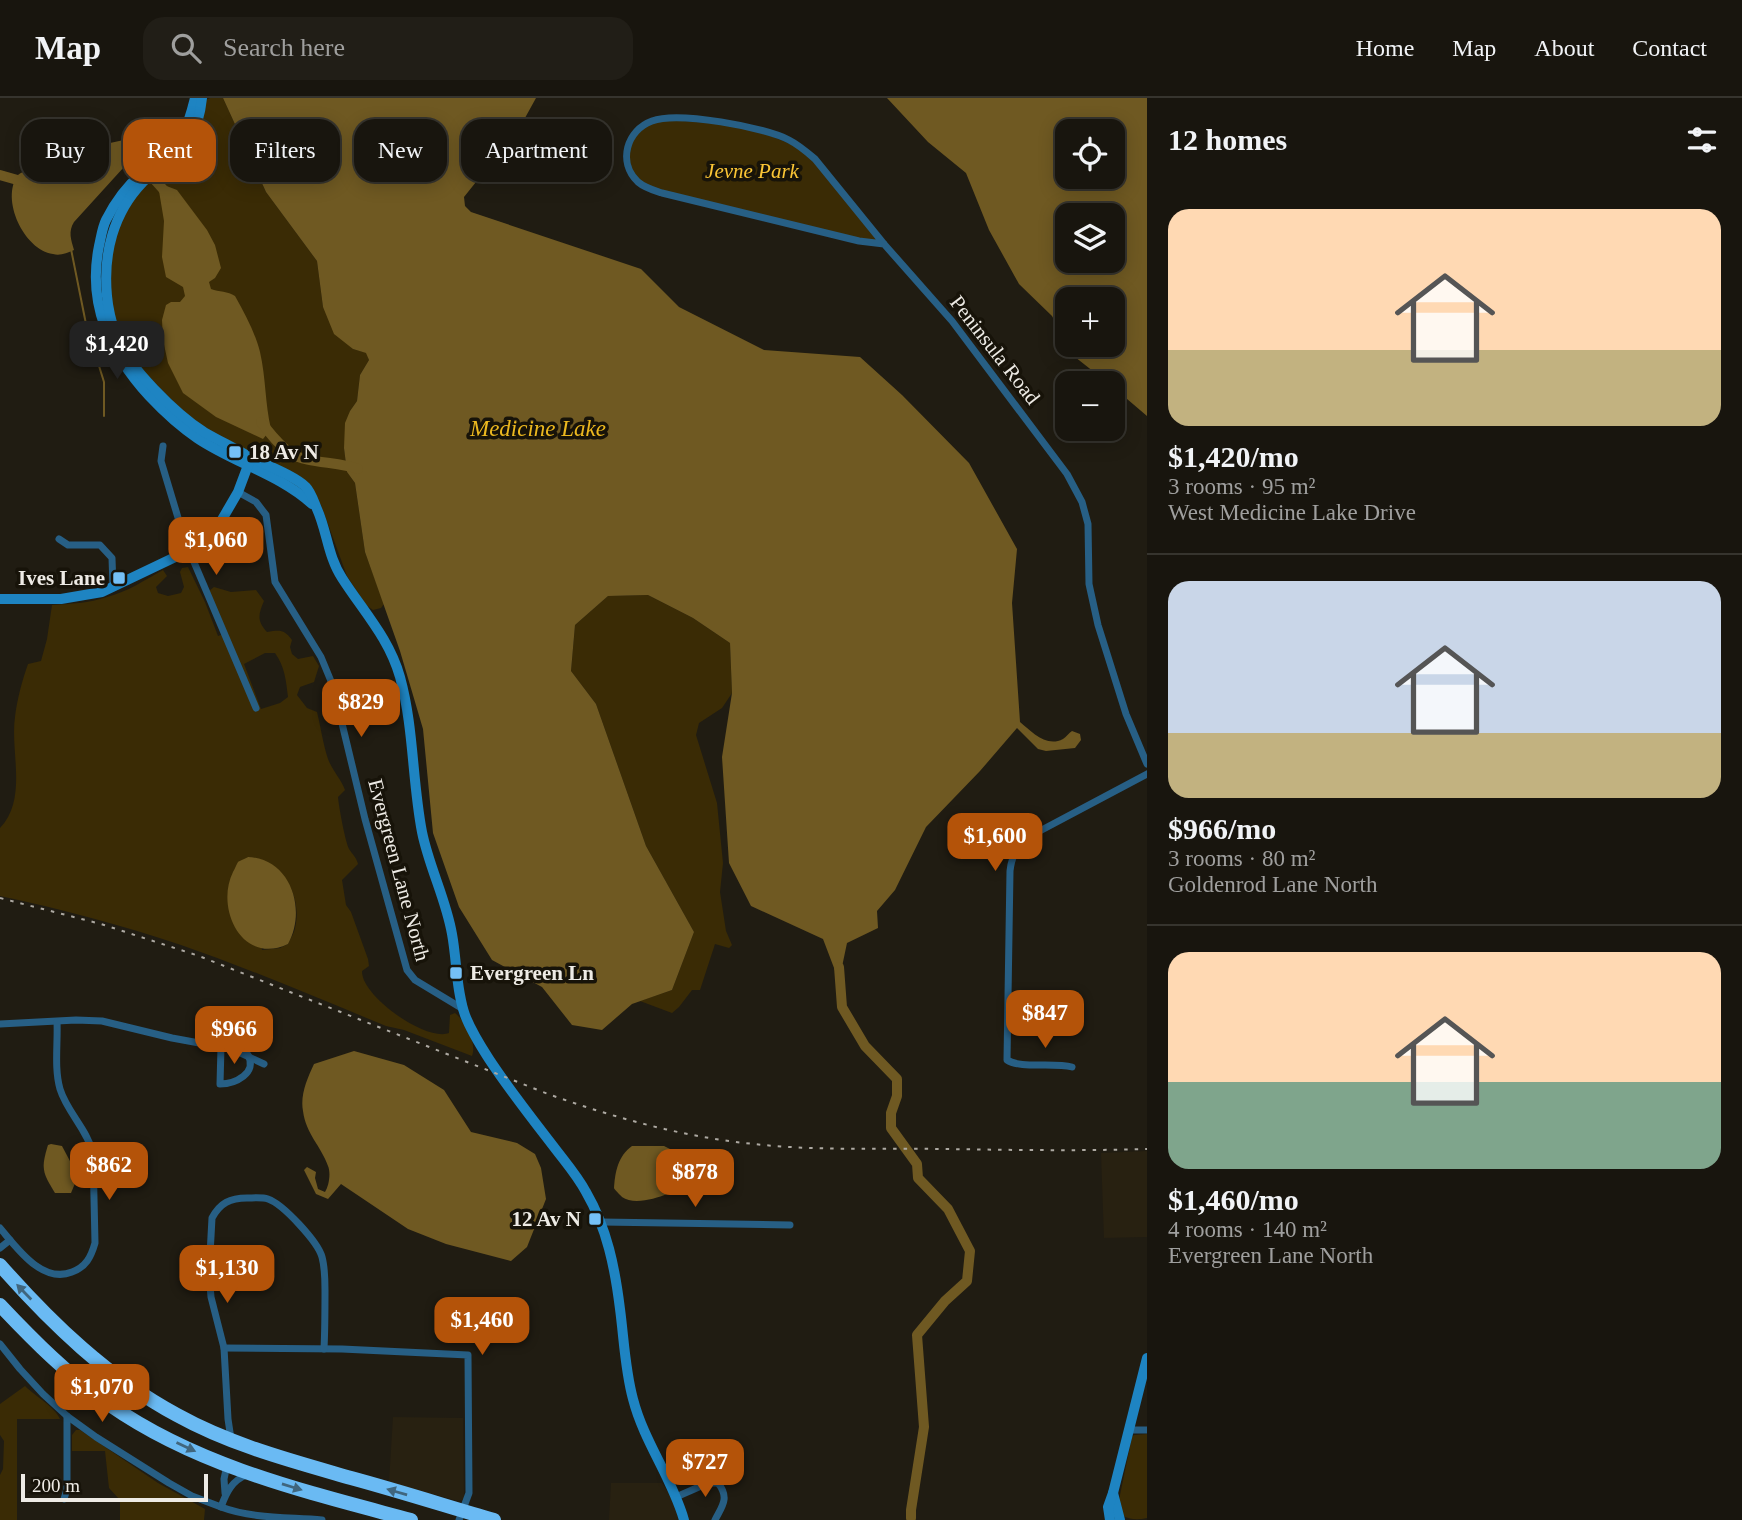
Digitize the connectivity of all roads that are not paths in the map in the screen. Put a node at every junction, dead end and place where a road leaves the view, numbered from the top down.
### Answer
1 (195, 98) edge
2 (202, 98) edge
3 (189, 119) edge
4 (198, 119) edge
5 (139, 182) edge
6 (884, 244) junction
7 (163, 446) dead end
8 (250, 462) junction
9 (238, 492) junction
10 (59, 539) dead end
11 (190, 550) junction
12 (113, 587) junction
13 (0, 599) edge
14 (256, 708) dead end
15 (1147, 764) edge
16 (1147, 774) edge
17 (463, 1009) junction
18 (57, 1022) junction
19 (0, 1024) edge
20 (221, 1046) junction
21 (247, 1055) junction
22 (264, 1064) dead end
23 (1072, 1067) dead end
24 (602, 1222) junction
25 (790, 1225) dead end
26 (0, 1228) edge
27 (10, 1240) junction
28 (0, 1248) edge
29 (0, 1265) edge
30 (0, 1305) edge
31 (0, 1344) edge
32 (224, 1348) junction
33 (324, 1349) junction
34 (1147, 1357) edge
35 (67, 1416) junction
36 (1129, 1430) junction
37 (1147, 1430) edge
38 (231, 1440) junction
39 (227, 1465) junction
40 (319, 1469) junction
41 (252, 1474) junction
42 (1113, 1493) junction
43 (225, 1494) junction
44 (676, 1497) junction
45 (64, 1499) dead end
46 (221, 1507) junction
47 (461, 1515) edge
48 (306, 1519) edge
49 (322, 1520) edge
50 (411, 1520) edge
51 (494, 1520) edge
52 (684, 1520) edge
53 (715, 1520) edge
54 (1110, 1520) edge
55 (1120, 1520) edge

1 - 3 street
2 - 4 street
5 - 8 street
6 - 6 street, Peninsula Road
6 - 15 street, Peninsula Road
7 - 11 street
8 - 9 street
8 - 17 street
9 - 11 street
9 - 17 street, Evergreen Lane North
10 - 12 street
11 - 12 street
11 - 14 street
12 - 13 street
16 - 23 street
17 - 24 street
18 - 19 street
18 - 20 street
18 - 27 street
20 - 21 street
20 - 21 street
21 - 22 street
24 - 25 street
24 - 44 street
26 - 27 street
27 - 28 street
38 -> 29 highway
30 -> 39 highway
31 - 35 street
32 - 33 street
32 - 33 street
32 - 38 street
33 - 47 street
34 - 36 street
35 - 45 street
35 - 46 street
36 - 37 street
36 - 42 street
38 - 40 highway
39 - 40 highway
39 - 41 highway
39 - 43 street
47 -> 40 highway
41 - 43 street
41 -> 50 highway
42 - 54 street
42 - 55 street
43 - 46 street
44 - 52 street
44 - 53 street
46 - 48 street
47 - 51 highway
48 - 49 street

